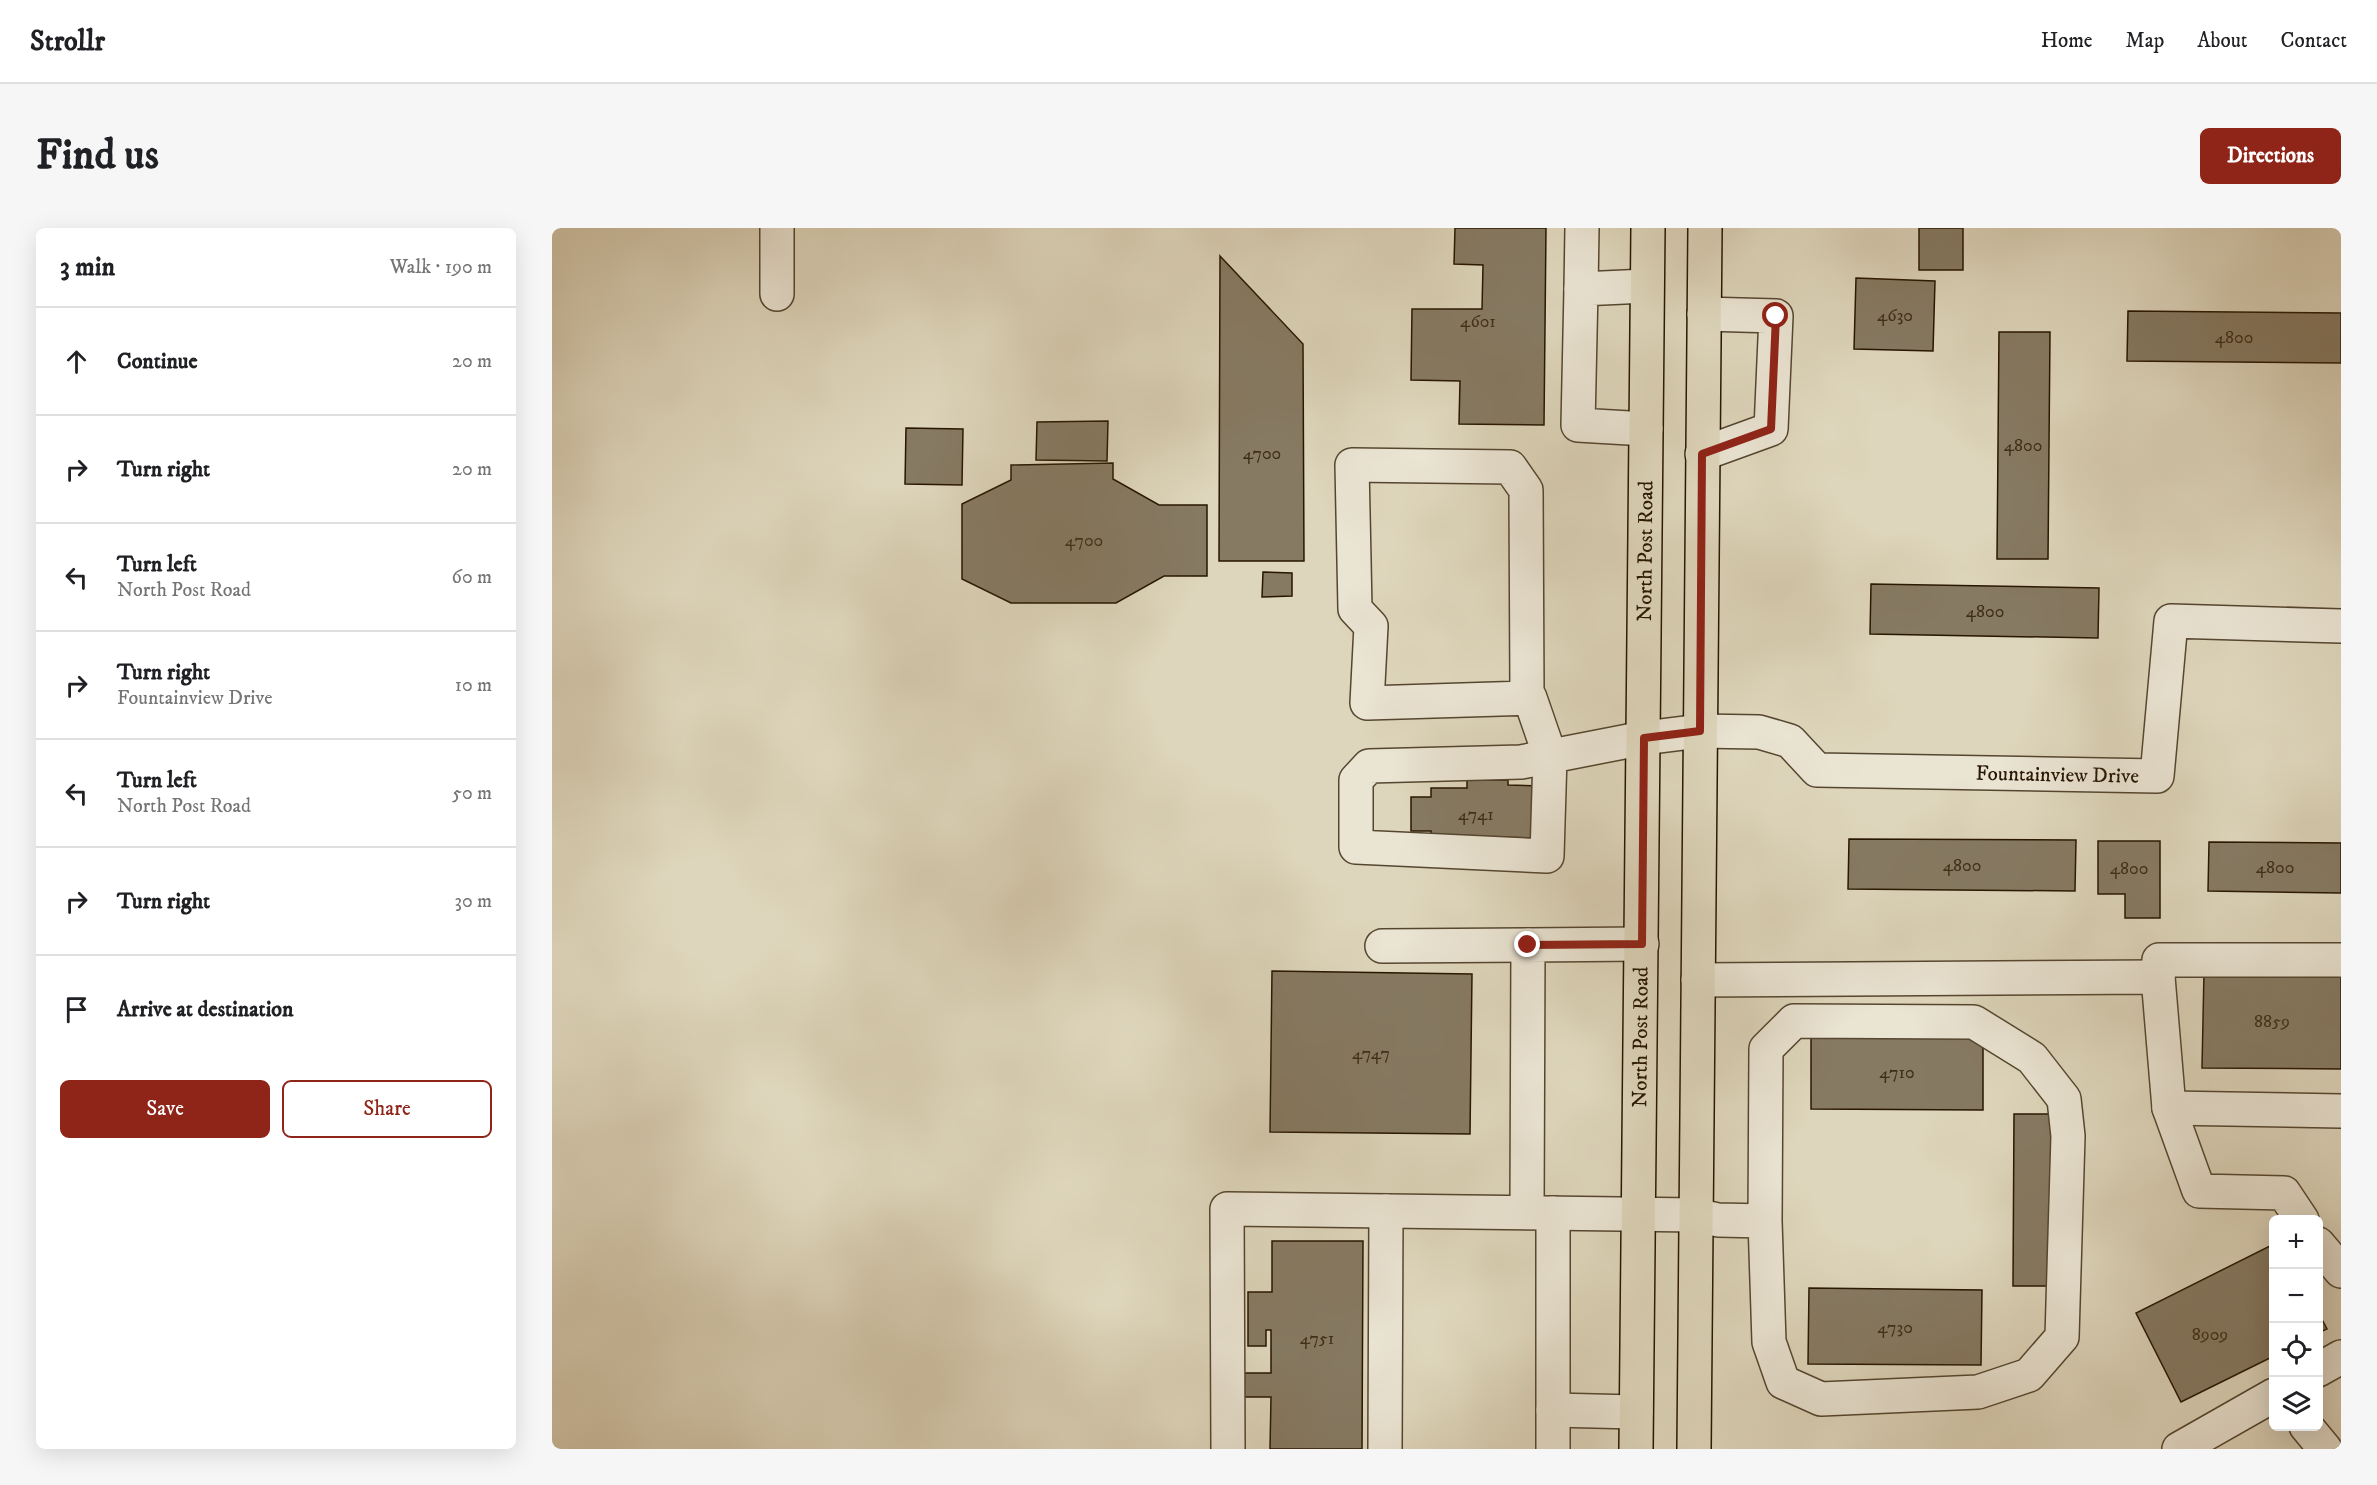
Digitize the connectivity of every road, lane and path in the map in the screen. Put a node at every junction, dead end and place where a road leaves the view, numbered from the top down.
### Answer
1 (777, 228) edge
2 (1582, 228) edge
3 (1648, 228) edge
4 (1705, 228) edge
5 (1646, 286) junction
6 (1581, 289) junction
7 (777, 294) dead end
8 (1704, 314) junction
9 (1646, 429) junction
10 (1702, 454) junction
11 (2341, 626) edge
12 (1530, 698) junction
13 (1700, 731) junction
14 (1644, 738) junction
15 (1550, 756) junction
16 (1642, 944) junction
17 (1528, 945) junction
18 (1382, 946) dead end
19 (2341, 960) edge
20 (2158, 977) junction
21 (1698, 980) junction
22 (2169, 1108) junction
23 (2341, 1111) edge
24 (1386, 1211) junction
25 (1540, 1212) junction
26 (1638, 1214) junction
27 (1696, 1215) junction
28 (2299, 1215) edge
29 (1765, 1221) junction
30 (2323, 1249) edge
31 (2341, 1271) edge
32 (2341, 1357) edge
33 (2323, 1368) edge
34 (2269, 1398) edge
35 (1553, 1410) junction
36 (1636, 1412) junction
37 (2310, 1431) edge
38 (1228, 1449) edge
39 (1385, 1449) edge
40 (1553, 1449) edge
41 (1636, 1449) edge
42 (1694, 1449) edge
43 (2179, 1449) edge
44 (2325, 1449) edge

1 - 7 street
2 - 6 street
3 - 5 main road, North Post Road
4 - 8 main road
5 - 6 street
5 - 9 main road, North Post Road
6 - 9 street
8 - 10 main road
8 - 10 street
9 - 14 main road, North Post Road
10 - 13 main road
11 - 13 street, Fountainview Drive
12 - 12 street
12 - 15 street
13 - 14 street, Fountainview Drive
13 - 21 main road
14 - 15 street, Fountainview Drive
14 - 16 main road, North Post Road
15 - 15 street, Fountainview Drive
16 - 17 street
16 - 26 main road, North Post Road
17 - 18 street
17 - 25 street
19 - 20 street
20 - 21 street
20 - 22 street
21 - 27 main road
22 - 23 street
22 - 28 street
24 - 25 street
24 - 38 street
24 - 39 street
25 - 26 street
25 - 35 street
26 - 27 street
26 - 36 main road, North Post Road
27 - 29 street
27 - 42 main road
29 - 29 street
30 - 31 street
32 - 33 street
34 - 43 street
35 - 36 street
35 - 40 street
36 - 41 main road, North Post Road
37 - 44 street

